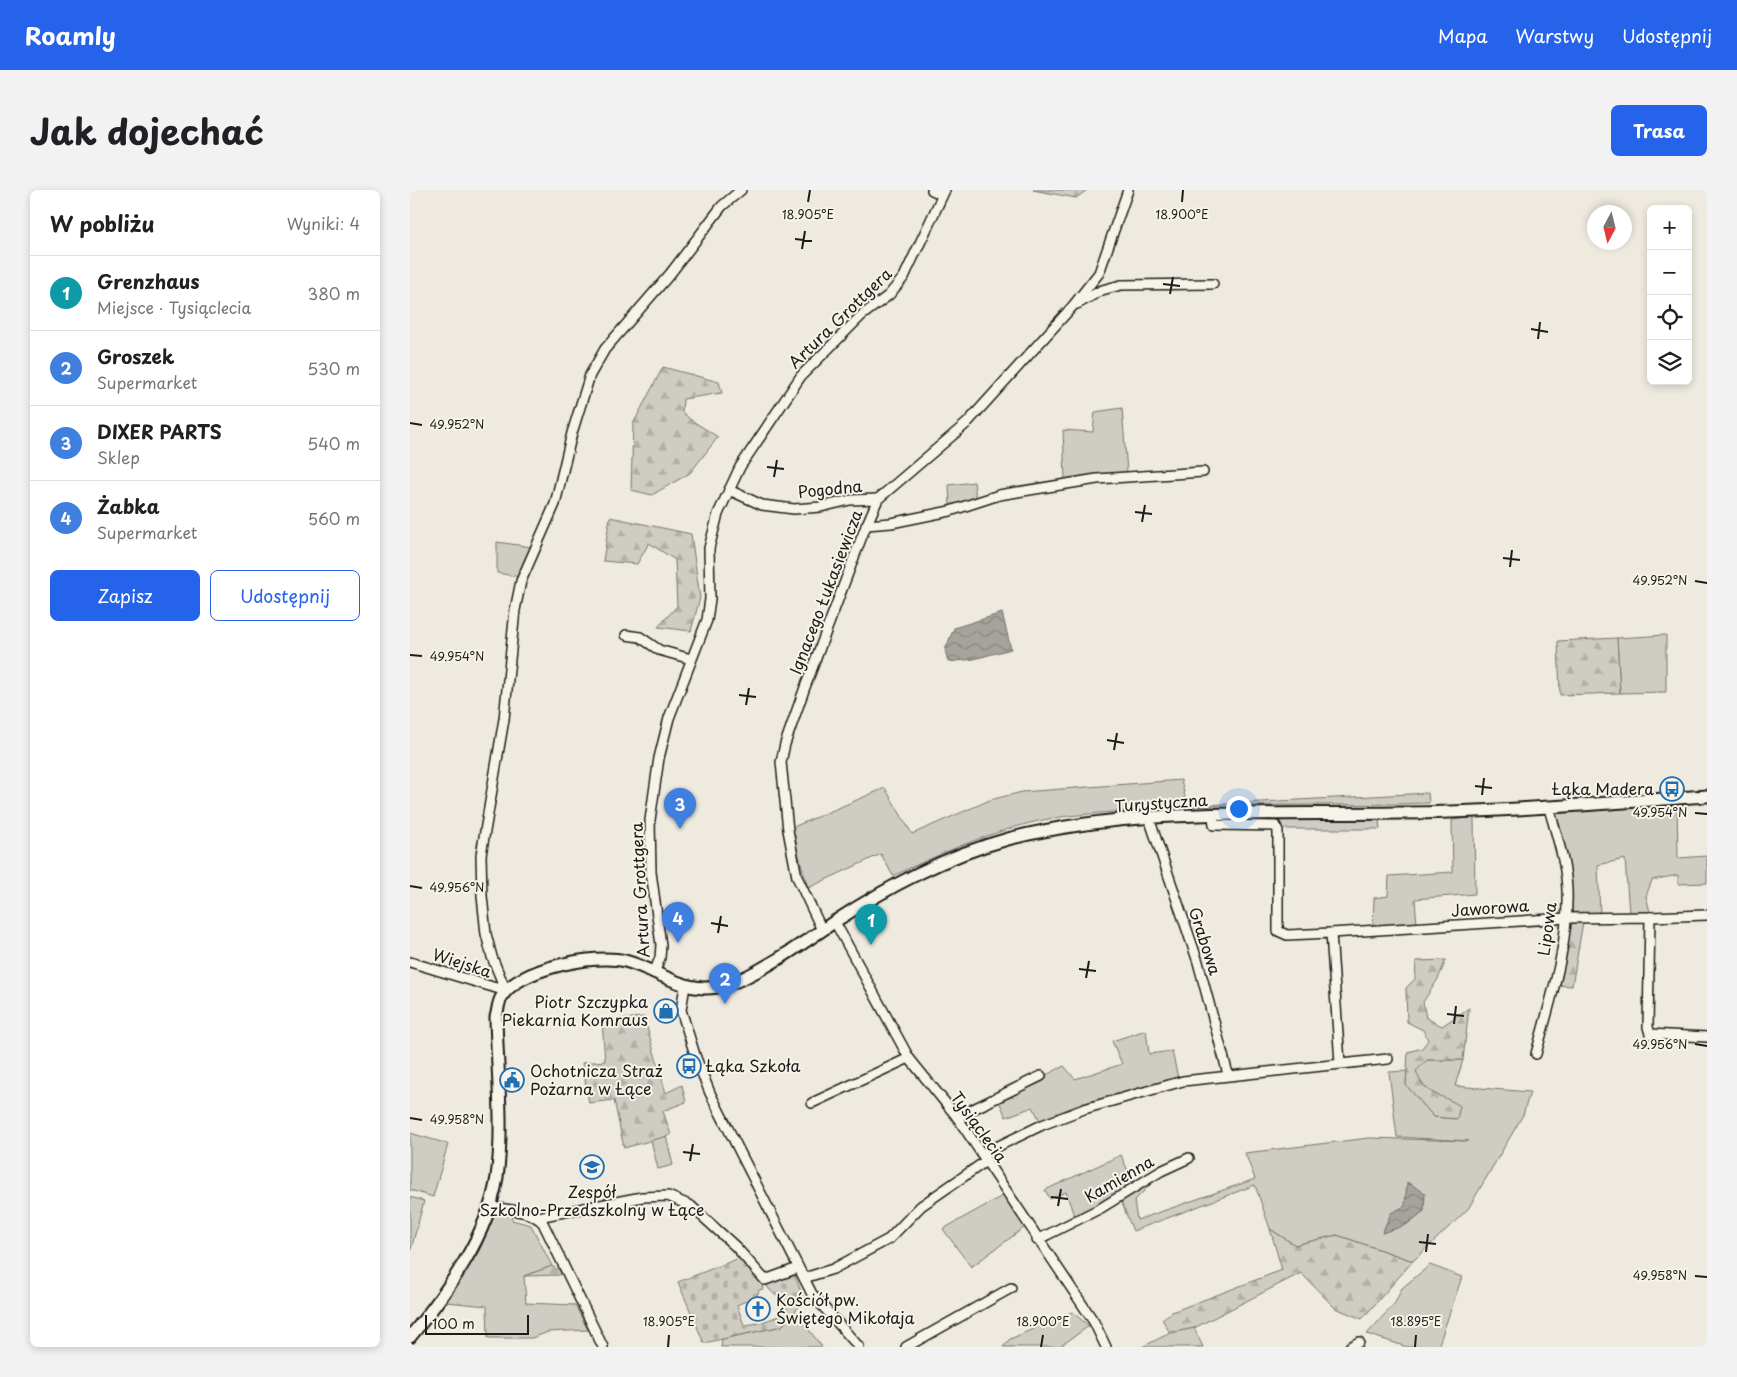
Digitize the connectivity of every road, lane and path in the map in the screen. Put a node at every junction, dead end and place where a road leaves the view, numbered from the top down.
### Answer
1 (741, 190) edge
2 (932, 190) edge
3 (1128, 190) edge
4 (944, 193) edge
5 (1212, 284) dead end
6 (1072, 307) junction
7 (1203, 472) dead end
8 (729, 490) junction
9 (878, 499) junction
10 (866, 524) junction
11 (626, 635) dead end
12 (691, 659) junction
13 (1707, 796) edge
14 (1549, 808) junction
15 (1213, 816) junction
16 (1149, 818) junction
17 (1707, 915) edge
18 (1650, 917) junction
19 (1566, 918) junction
20 (835, 922) junction
21 (822, 930) junction
22 (1331, 933) junction
23 (410, 962) edge
24 (654, 974) junction
25 (685, 986) junction
26 (506, 991) junction
27 (1707, 1037) edge
28 (1536, 1054) dead end
29 (909, 1058) junction
30 (1388, 1059) dead end
31 (1340, 1063) junction
32 (1228, 1074) junction
33 (1041, 1076) dead end
34 (812, 1103) dead end
35 (957, 1117) junction
36 (984, 1158) junction
37 (1190, 1158) dead end
38 (489, 1206) junction
39 (538, 1218) junction
40 (1037, 1240) junction
41 (798, 1268) junction
42 (804, 1278) junction
43 (1011, 1288) dead end
44 (410, 1336) edge
45 (1359, 1342) dead end
46 (604, 1347) edge
47 (858, 1347) edge
48 (906, 1347) edge
49 (1106, 1347) edge
50 (1350, 1347) edge

1 - 26 street
2 - 4 street
3 - 6 street, Ignacego Łukasiewicza
4 - 8 street, Artura Grottgera
5 - 6 street, Ignacego Łukasiewicza
6 - 9 street, Ignacego Łukasiewicza
7 - 10 street
8 - 9 street, Pogodna
8 - 12 street, Artura Grottgera
9 - 10 street, Ignacego Łukasiewicza
10 - 21 street, Ignacego Łukasiewicza
11 - 12 street
12 - 24 street, Artura Grottgera
13 - 14 main road, Turystyczna
14 - 15 main road, Turystyczna
14 - 19 street, Lipowa
15 - 16 main road, Turystyczna
15 - 22 street, Jaworowa
16 - 20 main road, Turystyczna
16 - 32 street, Grabowa
17 - 18 street, Jaworowa
18 - 19 street, Jaworowa
18 - 27 street
19 - 22 street, Jaworowa
19 - 28 street, Lipowa
20 - 21 main road, Turystyczna
20 - 29 street, Tysiąclecia
21 - 25 main road, Turystyczna
22 - 31 street
23 - 26 street, Wiejska
24 - 25 main road, Turystyczna
24 - 26 main road
25 - 41 street
26 - 38 main road
29 - 34 street
29 - 35 street, Tysiąclecia
30 - 31 street
31 - 32 street
32 - 36 street
33 - 35 street
35 - 36 street, Tysiąclecia
36 - 40 street, Tysiąclecia
36 - 42 street
37 - 40 street, Kamienna
38 - 39 street
38 - 44 main road
39 - 41 street
39 - 46 street
40 - 49 street, Tysiąclecia
41 - 42 street
42 - 47 street
43 - 48 street
45 - 50 street

